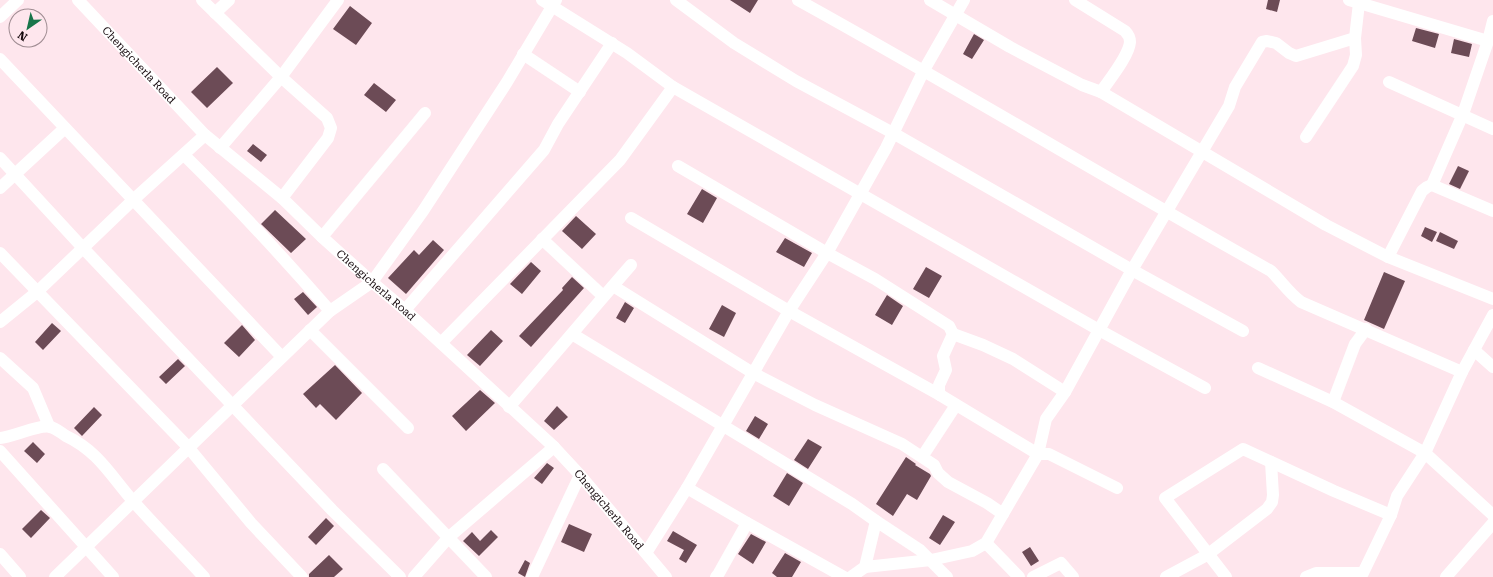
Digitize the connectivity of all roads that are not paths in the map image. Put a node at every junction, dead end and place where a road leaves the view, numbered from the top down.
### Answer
1 (18, 0) edge
2 (78, 0) edge
3 (202, 0) edge
4 (229, 0) edge
5 (338, 0) edge
6 (676, 0) edge
7 (798, 0) edge
8 (930, 0) edge
9 (964, 0) edge
10 (550, 2) edge
11 (1082, 2) edge
12 (1354, 2) edge
13 (215, 13) junction
14 (956, 15) junction
15 (0, 17) edge
16 (1493, 21) edge
17 (1355, 38) junction
18 (1488, 41) junction
19 (612, 44) junction
20 (523, 54) junction
21 (0, 59) edge
22 (924, 70) junction
23 (281, 77) junction
24 (1389, 82) dead end
25 (673, 88) junction
26 (580, 92) junction
27 (1101, 92) junction
28 (425, 113) dead end
29 (1463, 114) junction
30 (65, 128) junction
31 (1493, 129) edge
32 (893, 133) junction
33 (205, 135) junction
34 (1306, 137) dead end
35 (220, 148) junction
36 (1202, 152) junction
37 (184, 155) junction
38 (0, 158) edge
39 (678, 166) dead end
40 (15, 174) junction
41 (1432, 185) junction
42 (0, 188) edge
43 (860, 194) junction
44 (282, 198) junction
45 (133, 200) junction
46 (1493, 211) edge
47 (1166, 212) junction
48 (631, 218) dead end
49 (322, 238) junction
50 (542, 239) junction
51 (83, 248) junction
52 (0, 253) edge
53 (827, 253) junction
54 (1388, 257) junction
55 (631, 265) dead end
56 (1132, 270) junction
57 (372, 282) junction
58 (613, 286) junction
59 (36, 292) junction
60 (603, 296) junction
61 (1493, 300) edge
62 (405, 310) junction
63 (330, 311) junction
64 (789, 311) junction
65 (1493, 315) edge
66 (0, 322) edge
67 (1366, 329) junction
68 (310, 330) junction
69 (1099, 330) junction
70 (1243, 331) dead end
71 (572, 334) junction
72 (953, 334) junction
73 (441, 343) junction
74 (1474, 350) junction
75 (282, 357) junction
76 (0, 358) edge
77 (1493, 367) edge
78 (1258, 368) dead end
79 (1462, 372) junction
80 (753, 373) junction
81 (1205, 388) dead end
82 (1065, 392) junction
83 (940, 395) junction
84 (1333, 402) junction
85 (232, 404) junction
86 (956, 405) junction
87 (509, 406) junction
88 (49, 426) junction
89 (723, 427) junction
90 (408, 428) dead end
91 (0, 438) edge
92 (188, 447) junction
93 (554, 447) junction
94 (0, 451) edge
95 (1425, 453) junction
96 (1038, 454) junction
97 (922, 457) junction
98 (1271, 462) junction
99 (383, 469) dead end
100 (580, 475) junction
101 (687, 488) junction
102 (1117, 488) dead end
103 (133, 501) junction
104 (1003, 514) junction
105 (1391, 515) junction
106 (1493, 515) edge
107 (876, 521) junction
108 (747, 523) junction
109 (1493, 523) edge
110 (449, 537) junction
111 (986, 543) junction
112 (86, 548) junction
113 (646, 553) junction
114 (0, 554) edge
115 (1207, 555) junction
116 (931, 560) junction
117 (864, 567) junction
118 (1362, 575) edge
119 (721, 576) edge
120 (20, 577) edge
121 (55, 577) edge
122 (113, 577) edge
123 (204, 577) edge
124 (302, 577) edge
125 (400, 577) edge
126 (414, 577) edge
127 (486, 577) edge
128 (532, 577) edge
129 (666, 577) edge
130 (844, 577) edge
131 (851, 577) edge
132 (947, 577) edge
133 (1019, 577) edge
134 (1033, 577) edge
135 (1073, 577) edge
136 (1166, 577) edge
137 (1226, 577) edge
138 (1306, 577) edge
139 (1446, 577) edge

1 - 15 street
2 - 33 street, Chengicherla Road
3 - 13 street
4 - 13 street
5 - 23 street
6 - 32 street
7 - 22 street
8 - 14 street
9 - 14 street
10 - 19 street
10 - 20 street
11 - 27 street
12 - 17 street
12 - 18 street
13 - 23 street
14 - 22 street
14 - 27 street
16 - 18 street
17 - 34 street
17 - 36 street
18 - 29 street
19 - 25 street
19 - 26 street
20 - 26 street
20 - 57 street
21 - 30 street
22 - 32 street
22 - 47 street
23 - 35 street
23 - 44 street
24 - 29 street
25 - 43 street
25 - 50 street
26 - 62 street
27 - 36 street
28 - 49 street
29 - 31 street
29 - 41 street
30 - 40 street
30 - 45 street
32 - 43 street
32 - 56 street
33 - 35 street, Chengicherla Road
33 - 37 street
35 - 44 street, Chengicherla Road
36 - 47 street
36 - 54 street
37 - 45 street
37 - 63 street
38 - 40 street
39 - 53 street
40 - 42 street
40 - 51 street
41 - 46 street
41 - 54 street
43 - 53 street
43 - 69 street
44 - 49 street, Chengicherla Road
45 - 51 street
45 - 75 street
47 - 56 street
47 - 67 street
48 - 64 street
49 - 57 street, Chengicherla Road
50 - 60 street
50 - 73 street
51 - 59 street
51 - 85 street
52 - 59 street
53 - 64 street
53 - 72 street
54 - 61 street
55 - 58 street
56 - 69 street
56 - 70 street
57 - 62 street, Chengicherla Road
57 - 63 street
58 - 60 street
58 - 80 street
59 - 66 street
59 - 92 street
60 - 71 street
62 - 73 street, Chengicherla Road
63 - 68 street
64 - 80 street
64 - 83 street
65 - 74 street
67 - 79 street
67 - 84 street
68 - 75 street
68 - 90 street
69 - 81 street
69 - 82 street
71 - 87 street
71 - 89 street
72 - 82 street
72 - 83 street
73 - 87 street, Chengicherla Road
74 - 77 street
74 - 79 street
75 - 85 street
76 - 88 street
78 - 84 street
79 - 95 street
80 - 89 street
80 - 97 street
82 - 96 street
83 - 86 street
84 - 95 street
85 - 92 street
85 - 125 street
86 - 96 street
86 - 97 street
87 - 93 street, Chengicherla Road
88 - 91 street
88 - 103 street
89 - 101 street
89 - 107 street
92 - 103 street
92 - 124 street
93 - 100 street, Chengicherla Road
93 - 110 street
94 - 112 street
95 - 105 street
95 - 106 street
96 - 102 street
96 - 104 street
97 - 104 street
98 - 105 street
98 - 115 street
98 - 115 street
99 - 110 street
100 - 113 street, Chengicherla Road
100 - 128 street
101 - 108 street
101 - 113 street
103 - 112 street
103 - 123 street
104 - 111 street
105 - 118 street
107 - 116 street
107 - 117 street
108 - 119 street
108 - 130 street
109 - 139 street
110 - 126 street
110 - 127 street
111 - 116 street
111 - 133 street
112 - 121 street
112 - 122 street
113 - 129 street, Chengicherla Road
114 - 120 street
115 - 136 street
115 - 137 street
116 - 117 street
116 - 132 street
117 - 131 street
118 - 138 street
134 - 135 street

